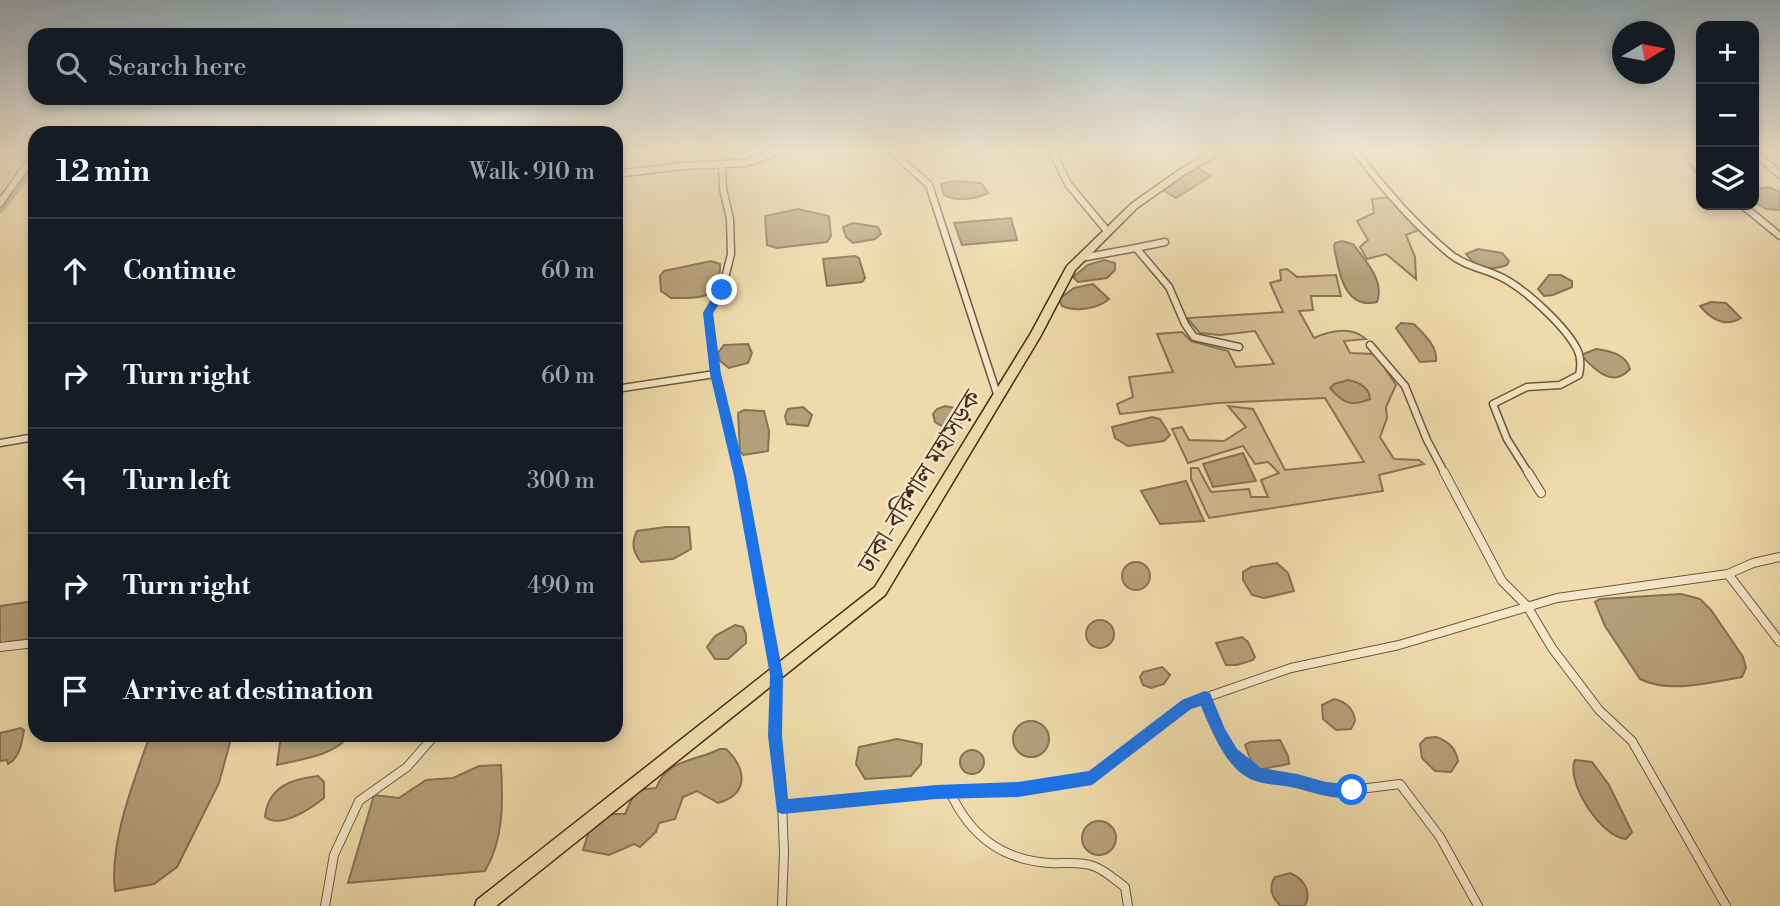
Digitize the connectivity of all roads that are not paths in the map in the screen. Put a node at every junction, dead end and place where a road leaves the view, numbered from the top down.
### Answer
1 (724, 193) edge
2 (932, 193) edge
3 (1075, 193) edge
4 (1152, 193) edge
5 (1388, 193) edge
6 (1748, 210) edge
7 (1108, 232) junction
8 (1780, 236) edge
9 (1165, 242) dead end
10 (1136, 248) junction
11 (1081, 259) junction
12 (1370, 345) dead end
13 (1239, 347) dead end
14 (715, 374) junction
15 (623, 388) edge
16 (998, 397) junction
17 (28, 438) edge
18 (0, 443) edge
19 (1541, 493) dead end
20 (1780, 557) edge
21 (1728, 574) junction
22 (1527, 606) junction
23 (1780, 642) edge
24 (28, 644) edge
25 (0, 647) edge
26 (777, 675) junction
27 (1205, 698) junction
28 (429, 742) edge
29 (950, 792) junction
30 (782, 807) junction
31 (325, 906) edge
32 (483, 906) edge
33 (782, 906) edge
34 (1128, 906) edge
35 (1478, 906) edge
36 (1726, 906) edge

1 - 14 street
2 - 16 street
3 - 7 street
4 - 7 highway, ঢাকা-বরিশাল মহাসড়ক
5 - 19 street
6 - 8 street
7 - 11 highway, ঢাকা-বরিশাল মহাসড়ক
9 - 10 street
10 - 11 street
10 - 13 street
11 - 16 highway, ঢাকা-বরিশাল মহাসড়ক
12 - 22 street
14 - 15 street
14 - 26 street
16 - 26 highway, ঢাকা-বরিশাল মহাসড়ক
17 - 18 street
20 - 21 street
21 - 22 street
21 - 23 street
22 - 27 street
22 - 36 street
24 - 25 street
26 - 30 street
26 - 32 highway, ঢাকা-বরিশাল মহাসড়ক
27 - 29 street
27 - 35 street
28 - 31 street
29 - 30 street
29 - 34 street
30 - 33 street

